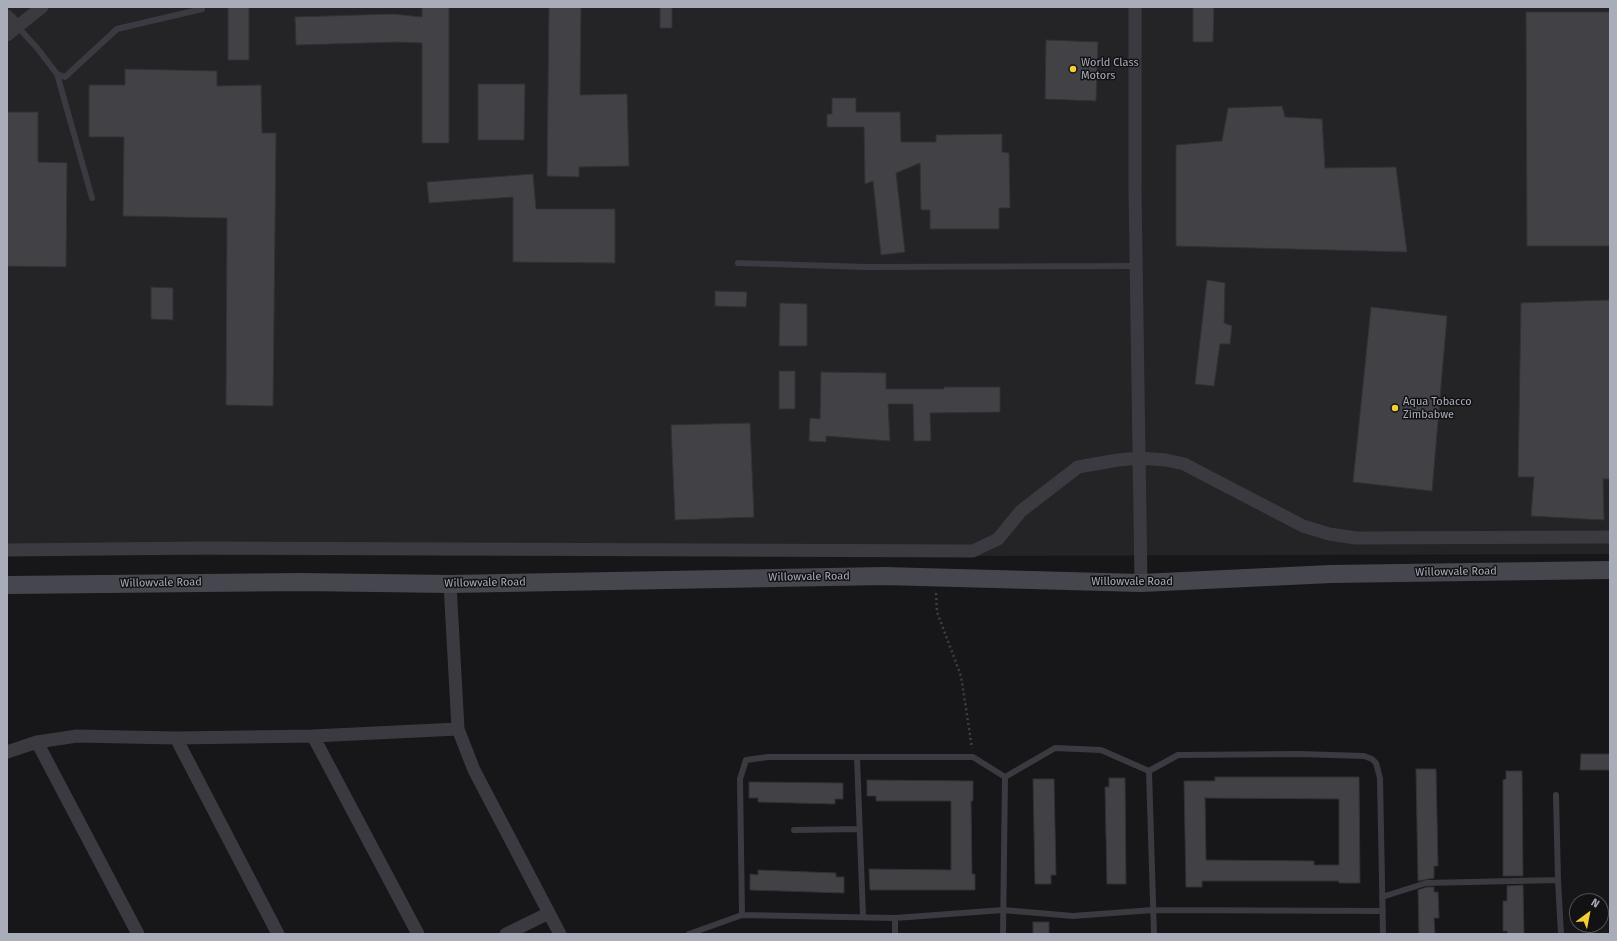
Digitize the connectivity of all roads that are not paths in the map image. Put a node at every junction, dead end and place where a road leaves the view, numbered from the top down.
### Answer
1 (42, 7) edge
2 (1135, 7) edge
3 (202, 9) dead end
4 (7, 16) edge
5 (12, 31) edge
6 (57, 74) junction
7 (92, 198) dead end
8 (738, 263) dead end
9 (1136, 266) junction
10 (1139, 458) junction
11 (1610, 537) edge
12 (7, 550) edge
13 (1610, 570) edge
14 (1141, 583) junction
15 (450, 584) junction
16 (7, 585) edge
17 (458, 730) junction
18 (313, 736) junction
19 (176, 738) junction
20 (37, 742) junction
21 (7, 752) edge
22 (857, 757) junction
23 (1149, 771) junction
24 (1005, 777) junction
25 (1556, 794) dead end
26 (860, 829) junction
27 (794, 830) dead end
28 (1558, 880) junction
29 (1382, 897) junction
30 (1003, 910) junction
31 (1153, 910) junction
32 (1382, 911) junction
33 (549, 914) junction
34 (742, 915) junction
35 (863, 916) junction
36 (895, 918) junction
37 (138, 934) edge
38 (278, 934) edge
39 (418, 934) edge
40 (506, 934) edge
41 (560, 934) edge
42 (688, 934) edge
43 (895, 934) edge
44 (1003, 934) edge
45 (1154, 934) edge
46 (1383, 934) edge
47 (1561, 934) edge

1 - 5 street
2 - 9 street
3 - 6 lane
4 - 5 street
5 - 6 lane
6 - 7 lane
8 - 9 lane
9 - 10 street
10 - 11 street
10 - 12 street
10 - 14 street
13 - 14 main road, Willowvale Road
14 - 15 main road, Willowvale Road
15 - 16 main road, Willowvale Road
15 - 17 street
17 - 18 street
17 - 33 street
18 - 19 street
18 - 39 street
19 - 20 street
19 - 38 street
20 - 21 street
20 - 37 street
22 - 24 lane
22 - 26 lane
22 - 34 lane
23 - 24 lane
23 - 29 lane
23 - 31 lane
24 - 30 lane
25 - 28 lane
26 - 27 lane
26 - 35 lane
28 - 29 lane
28 - 47 lane
29 - 32 lane
30 - 31 lane
30 - 36 lane
30 - 44 lane
31 - 32 lane
31 - 45 lane
32 - 46 lane
33 - 40 street
33 - 41 street
34 - 35 lane
34 - 42 lane
35 - 36 lane
36 - 43 lane

